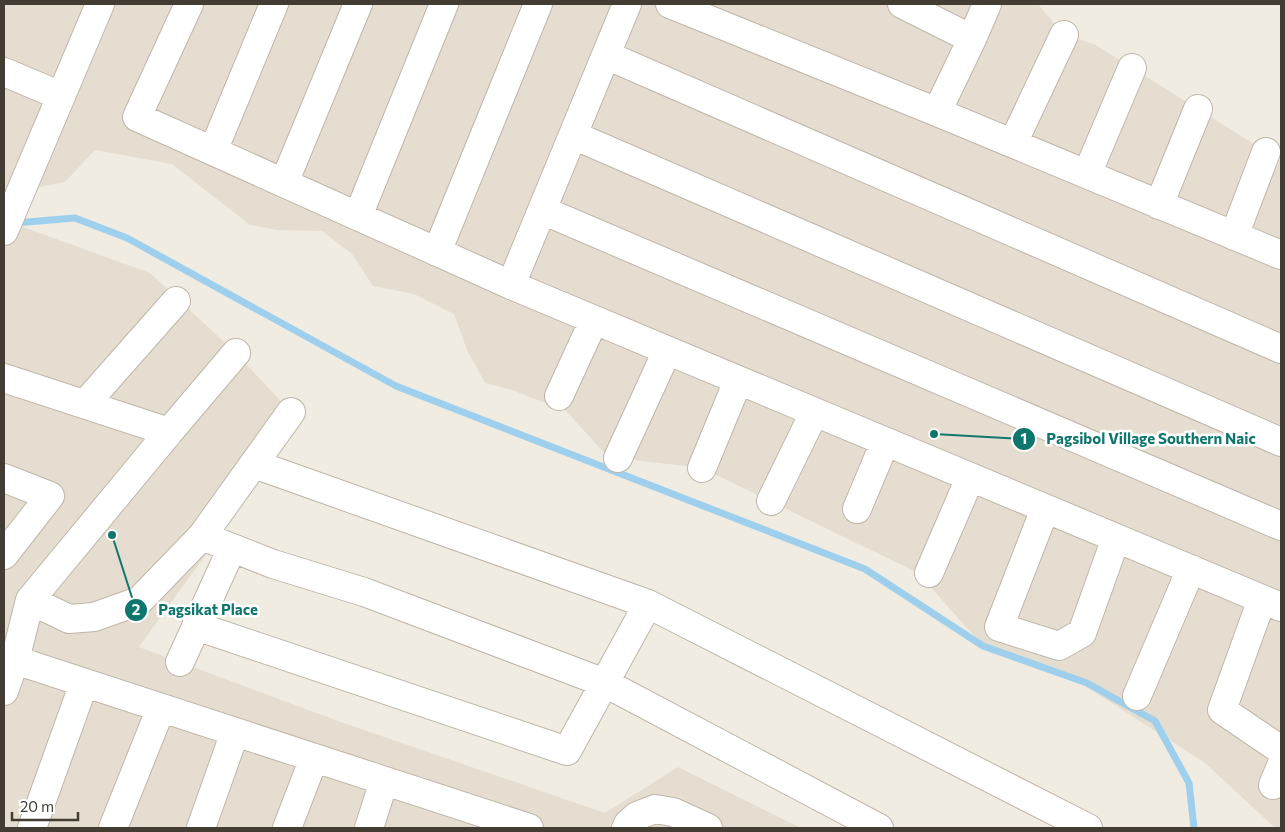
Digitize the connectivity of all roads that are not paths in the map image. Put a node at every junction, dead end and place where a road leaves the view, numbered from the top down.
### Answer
1 (100, 4) edge
2 (189, 4) edge
3 (274, 4) edge
4 (358, 4) edge
5 (444, 4) edge
6 (538, 4) edge
7 (627, 4) edge
8 (670, 4) edge
9 (902, 4) edge
10 (987, 4) edge
11 (1064, 35) dead end
12 (972, 40) junction
13 (606, 55) junction
14 (1132, 68) dead end
15 (4, 72) edge
16 (61, 96) junction
17 (1198, 109) dead end
18 (937, 112) junction
19 (573, 135) junction
20 (1013, 143) junction
21 (213, 151) junction
22 (1266, 152) dead end
23 (1086, 174) junction
24 (284, 183) junction
25 (1159, 204) junction
26 (542, 210) junction
27 (358, 216) junction
28 (4, 231) edge
29 (1234, 236) junction
30 (437, 252) junction
31 (1281, 255) edge
32 (511, 285) junction
33 (176, 301) dead end
34 (594, 320) junction
35 (1281, 349) edge
36 (667, 351) junction
37 (236, 353) dead end
38 (4, 378) edge
39 (738, 380) junction
40 (559, 396) dead end
41 (85, 404) junction
42 (291, 412) dead end
43 (814, 413) junction
44 (169, 432) junction
45 (885, 442) junction
46 (1281, 442) edge
47 (618, 458) dead end
48 (254, 464) junction
49 (702, 468) dead end
50 (4, 478) edge
51 (970, 478) junction
52 (771, 501) dead end
53 (857, 509) dead end
54 (1045, 509) junction
55 (1281, 526) edge
56 (202, 536) junction
57 (1116, 538) junction
58 (232, 548) junction
59 (4, 555) edge
60 (1191, 569) junction
61 (928, 573) dead end
62 (30, 600) junction
63 (1272, 603) edge
64 (648, 604) junction
65 (196, 626) junction
66 (16, 660) junction
67 (180, 662) dead end
68 (84, 683) junction
69 (606, 684) junction
70 (4, 691) edge
71 (1136, 696) dead end
72 (161, 708) junction
73 (235, 732) junction
74 (1281, 750) edge
75 (314, 758) junction
76 (384, 781) junction
77 (459, 818) edge
78 (32, 828) edge
79 (113, 828) edge
80 (201, 828) edge
81 (287, 828) edge
82 (369, 828) edge
83 (529, 828) edge
84 (626, 828) edge
85 (708, 828) edge
86 (880, 828) edge
87 (1088, 828) edge

1 - 16 street
2 - 21 street
3 - 21 street
4 - 24 street
5 - 27 street
6 - 30 street
7 - 13 street
8 - 18 street
9 - 12 street
10 - 12 street
11 - 20 street
12 - 18 street
13 - 19 street
13 - 35 street
14 - 23 street
15 - 16 street
16 - 28 street
17 - 25 street
18 - 20 street
19 - 26 street
19 - 46 street
20 - 23 street
21 - 24 street
22 - 29 street
23 - 25 street
24 - 27 street
25 - 29 street
26 - 32 street
26 - 55 street
27 - 30 street
29 - 31 street
30 - 32 street
32 - 34 street
33 - 41 street
34 - 36 street
34 - 40 street
36 - 39 street
36 - 47 street
37 - 44 street
38 - 41 street
39 - 43 street
39 - 49 street
41 - 44 street
42 - 48 street
43 - 45 street
43 - 52 street
44 - 62 street
45 - 51 street
45 - 53 street
48 - 56 street
48 - 64 street
50 - 59 street
51 - 54 street
51 - 61 street
54 - 57 street
54 - 57 street
56 - 58 street
56 - 62 street
57 - 60 street
58 - 65 street
58 - 69 street
60 - 63 street
60 - 71 street
62 - 66 street
63 - 74 street
64 - 69 street
64 - 87 street
65 - 67 street
65 - 69 street
66 - 68 street
66 - 70 street
68 - 72 street
68 - 78 street
69 - 86 street
72 - 73 street
72 - 79 street
73 - 75 street
73 - 80 street
75 - 76 street
75 - 81 street
76 - 77 street
76 - 82 street
77 - 83 street
84 - 85 street

